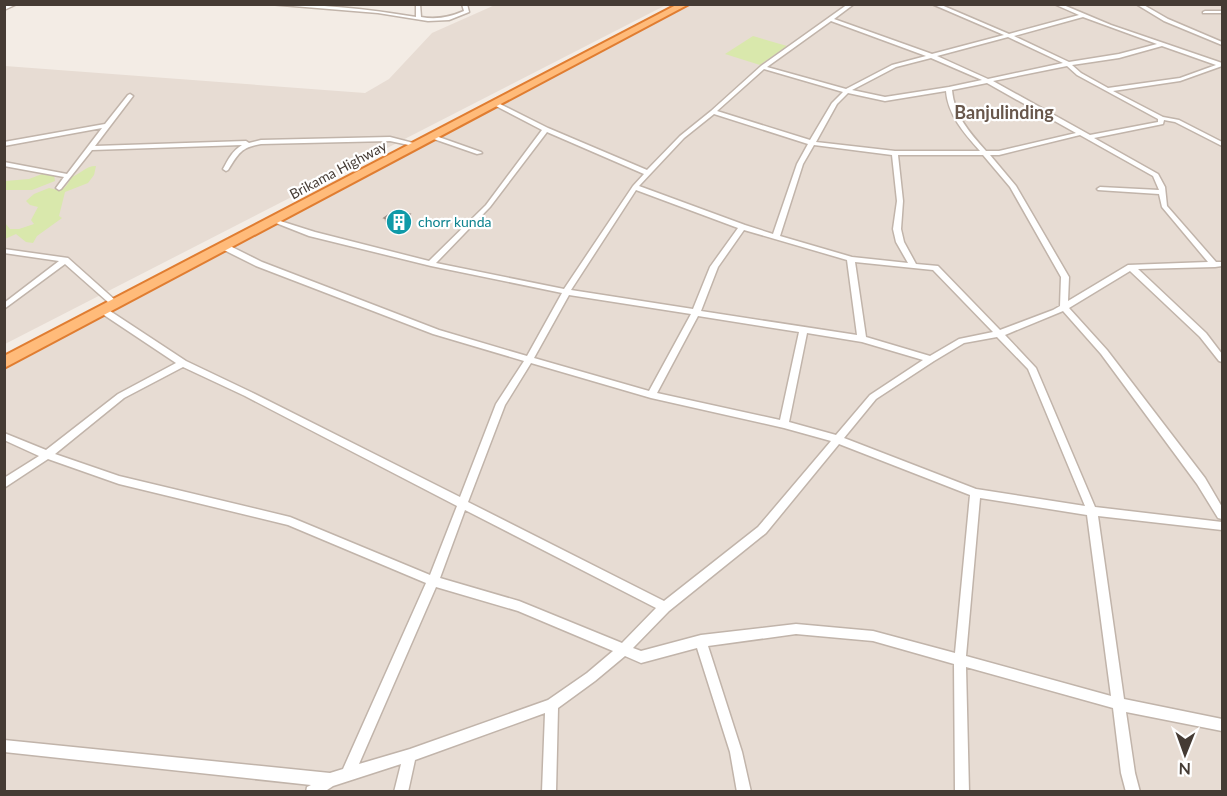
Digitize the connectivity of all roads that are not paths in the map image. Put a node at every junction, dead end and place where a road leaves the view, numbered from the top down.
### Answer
1 (15, 4) edge
2 (271, 4) edge
3 (418, 4) edge
4 (464, 4) edge
5 (671, 4) edge
6 (685, 4) edge
7 (852, 4) edge
8 (934, 4) edge
9 (1056, 4) edge
10 (1138, 4) edge
11 (4, 9) edge
12 (1205, 12) dead end
13 (1222, 12) edge
14 (1082, 16) junction
15 (419, 18) junction
16 (831, 20) junction
17 (1008, 35) junction
18 (1163, 44) junction
19 (1222, 44) edge
20 (932, 56) junction
21 (1068, 64) junction
22 (1222, 65) edge
23 (763, 67) junction
24 (988, 81) junction
25 (949, 89) junction
26 (1107, 90) junction
27 (847, 91) junction
28 (130, 96) dead end
29 (496, 104) junction
30 (713, 112) junction
31 (1161, 118) junction
32 (105, 126) junction
33 (546, 129) junction
34 (1082, 133) junction
35 (433, 137) junction
36 (1090, 137) junction
37 (249, 143) junction
38 (812, 143) junction
39 (4, 144) edge
40 (415, 144) junction
41 (1222, 144) edge
42 (89, 148) junction
43 (478, 153) dead end
44 (896, 153) junction
45 (987, 153) junction
46 (4, 164) edge
47 (226, 169) dead end
48 (648, 173) junction
49 (69, 176) junction
50 (635, 187) junction
51 (59, 188) dead end
52 (1100, 189) dead end
53 (1162, 192) junction
54 (275, 220) junction
55 (742, 228) junction
56 (776, 237) junction
57 (225, 247) junction
58 (4, 251) edge
59 (851, 259) junction
60 (65, 260) junction
61 (431, 264) junction
62 (1219, 264) edge
63 (913, 265) junction
64 (1131, 267) junction
65 (567, 292) junction
66 (107, 305) junction
67 (1064, 306) junction
68 (4, 307) edge
69 (696, 312) junction
70 (804, 330) junction
71 (999, 334) junction
72 (862, 339) junction
73 (4, 355) edge
74 (529, 359) junction
75 (931, 359) junction
76 (1222, 359) edge
77 (4, 363) edge
78 (183, 363) junction
79 (651, 395) junction
80 (784, 424) junction
81 (4, 436) edge
82 (839, 440) junction
83 (47, 455) junction
84 (4, 484) edge
85 (975, 493) junction
86 (463, 503) junction
87 (1092, 511) junction
88 (1222, 515) edge
89 (1222, 526) edge
90 (433, 581) junction
91 (665, 607) junction
92 (701, 641) junction
93 (625, 648) junction
94 (960, 660) junction
95 (1119, 704) junction
96 (552, 705) junction
97 (1222, 725) edge
98 (4, 746) edge
99 (410, 755) junction
100 (348, 774) junction
101 (330, 780) junction
102 (312, 792) edge
103 (401, 792) edge
104 (549, 792) edge
105 (744, 792) edge
106 (962, 792) edge
107 (1133, 792) edge

1 - 11 street
2 - 15 street
3 - 15 street
4 - 15 street
5 - 40 highway, Brikama Highway
6 - 29 highway, Brikama Highway
7 - 16 street
8 - 17 street
9 - 14 street
10 - 19 street
12 - 13 street
14 - 17 street
14 - 18 street
16 - 20 street
16 - 23 street
17 - 20 street
17 - 21 street
18 - 21 street
18 - 22 street
20 - 24 street
20 - 27 street
21 - 24 street
21 - 26 street
22 - 26 street
23 - 27 street
23 - 30 street
24 - 25 street
24 - 34 street
25 - 27 street
25 - 45 street
26 - 31 street
27 - 38 street
28 - 32 street
29 - 33 street
29 - 35 highway, Brikama Highway
30 - 38 street
30 - 48 street
31 - 36 street
31 - 41 street
32 - 39 street
32 - 42 street
33 - 48 street
33 - 61 street
34 - 36 street
34 - 45 street
35 - 40 highway, Brikama Highway
35 - 43 street
36 - 53 street
37 - 40 street
37 - 42 street
37 - 47 street
38 - 44 street
38 - 56 street
40 - 54 highway, Brikama Highway
40 - 66 highway, Brikama Highway
42 - 49 street
44 - 45 street
44 - 63 street
45 - 67 street
46 - 49 street
48 - 50 street
49 - 51 street
50 - 55 street
50 - 65 street
52 - 53 street
53 - 62 street
54 - 57 highway, Brikama Highway
54 - 61 street
55 - 56 street
55 - 69 street
56 - 59 street
57 - 66 highway, Brikama Highway
57 - 74 street
58 - 60 street
59 - 63 street
59 - 72 street
60 - 66 street
60 - 68 street
61 - 65 street
62 - 64 street
63 - 71 street
64 - 67 street
64 - 76 street
65 - 69 street
65 - 74 street
66 - 73 highway, Brikama Highway
66 - 77 highway, Brikama Highway
66 - 78 street
67 - 71 street
67 - 88 street
69 - 70 street
69 - 79 street
70 - 72 street
70 - 80 street
71 - 75 street
71 - 87 street
72 - 75 street
74 - 79 street
74 - 86 street
75 - 82 street
78 - 83 street
78 - 86 street
79 - 80 street
80 - 82 street
81 - 83 street
82 - 85 street
82 - 91 street
83 - 84 street
83 - 90 street
85 - 87 street
85 - 94 street
86 - 90 street
86 - 91 street
87 - 89 street
87 - 95 street
90 - 93 street
90 - 100 street
91 - 93 street
92 - 93 street
92 - 94 street
92 - 105 street
93 - 96 street
94 - 95 street
94 - 106 street
95 - 97 street
95 - 107 street
96 - 99 street
96 - 104 street
98 - 101 street
99 - 100 street
99 - 103 street
100 - 101 street
101 - 102 street

